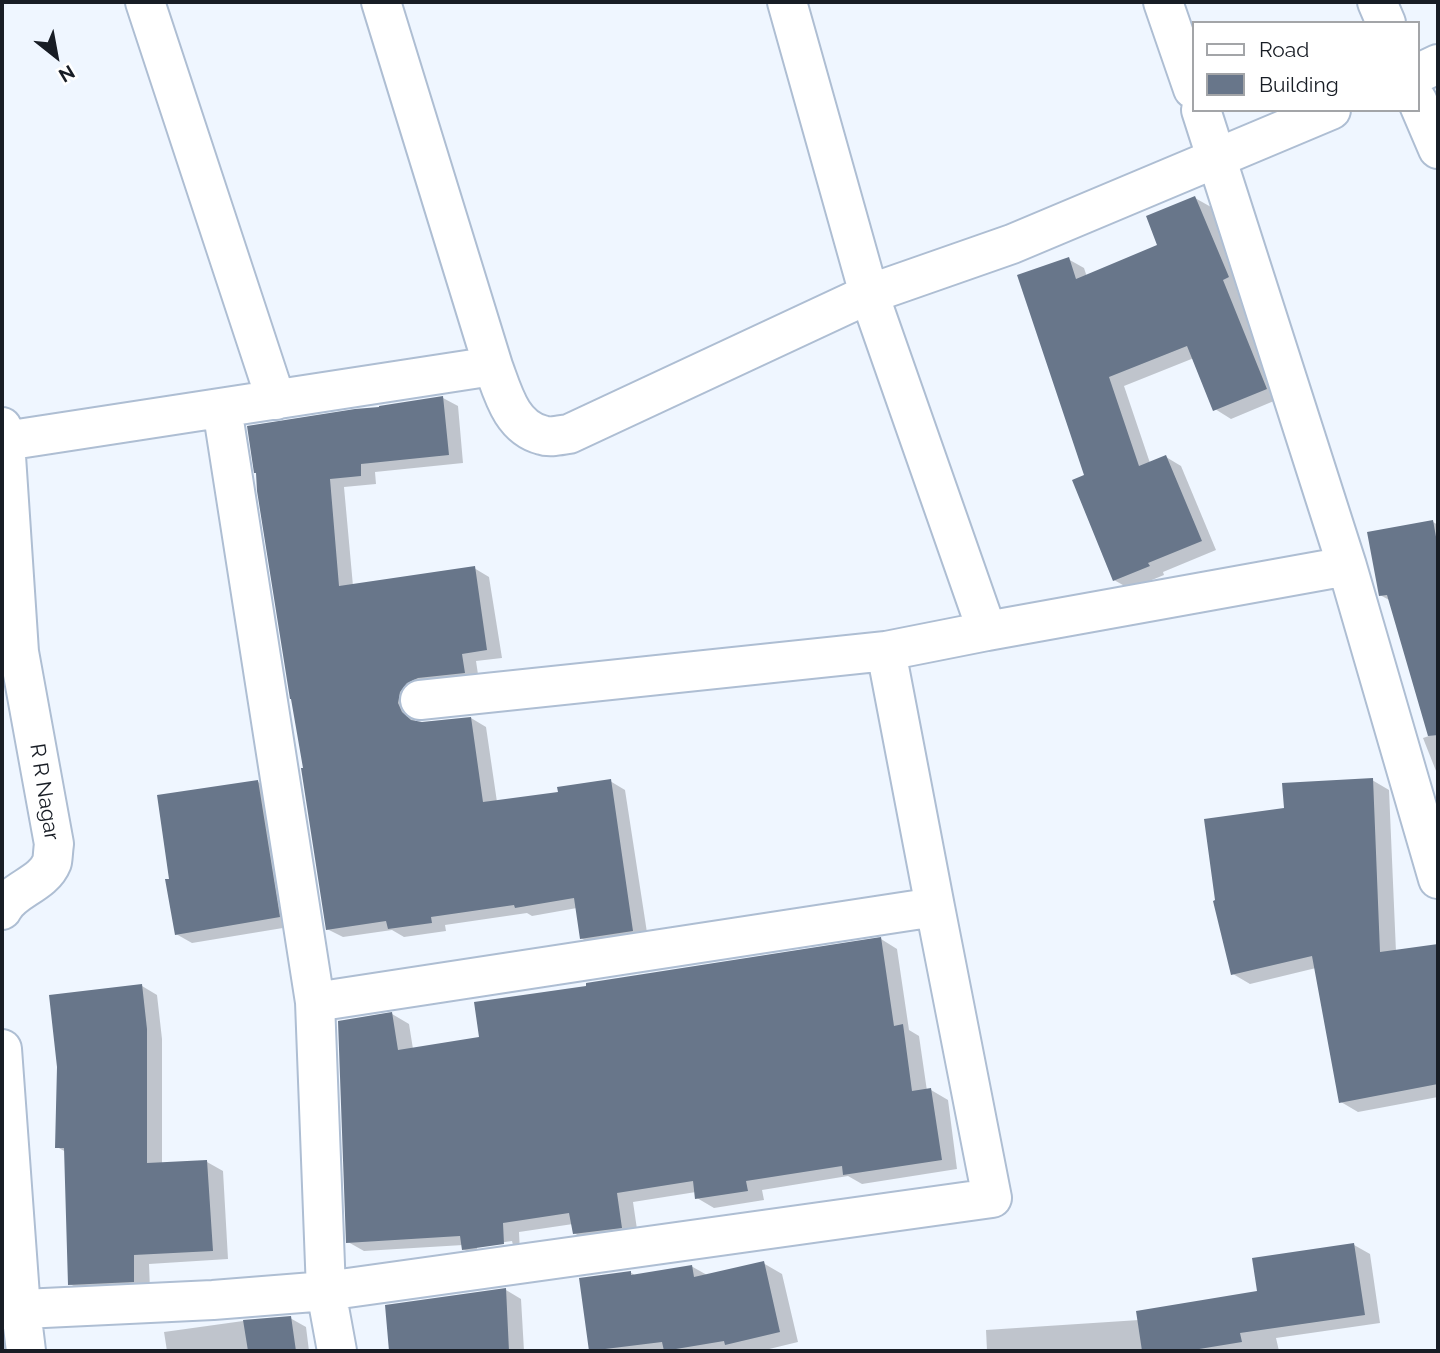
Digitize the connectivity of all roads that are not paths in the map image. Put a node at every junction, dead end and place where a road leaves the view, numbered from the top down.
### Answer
1 (145, 2) edge
2 (380, 2) edge
3 (787, 2) edge
4 (1163, 2) edge
5 (1377, 2) edge
6 (1385, 21) edge
7 (1438, 64) edge
8 (1419, 73) edge
9 (1192, 86) edge
10 (1419, 105) edge
11 (1201, 112) edge
12 (1326, 112) edge
13 (1438, 149) edge
14 (1217, 158) junction
15 (869, 294) junction
16 (493, 366) junction
17 (275, 400) junction
18 (222, 408) junction
19 (3, 434) edge
20 (1347, 566) junction
21 (987, 631) junction
22 (886, 651) junction
23 (10, 653) edge
24 (420, 700) dead end
25 (1438, 879) edge
26 (935, 907) junction
27 (2, 910) edge
28 (315, 1002) junction
29 (2, 1049) edge
30 (326, 1291) junction
31 (12, 1310) edge
32 (26, 1351) edge
33 (337, 1351) edge

1 - 17 street
2 - 16 street
3 - 15 street
4 - 9 street
5 - 6 street
7 - 8 street
10 - 13 street
11 - 14 street
12 - 14 street
14 - 15 street
14 - 20 street
15 - 16 street
15 - 21 street
16 - 17 street
17 - 18 street
18 - 19 street
18 - 28 street
19 - 23 street, R R Nagar
20 - 21 street
20 - 25 street
21 - 22 street
22 - 24 street
22 - 26 street
23 - 27 street, R R Nagar
26 - 28 street
26 - 30 street
28 - 30 street
29 - 31 street
30 - 31 street
30 - 33 street
31 - 32 street

